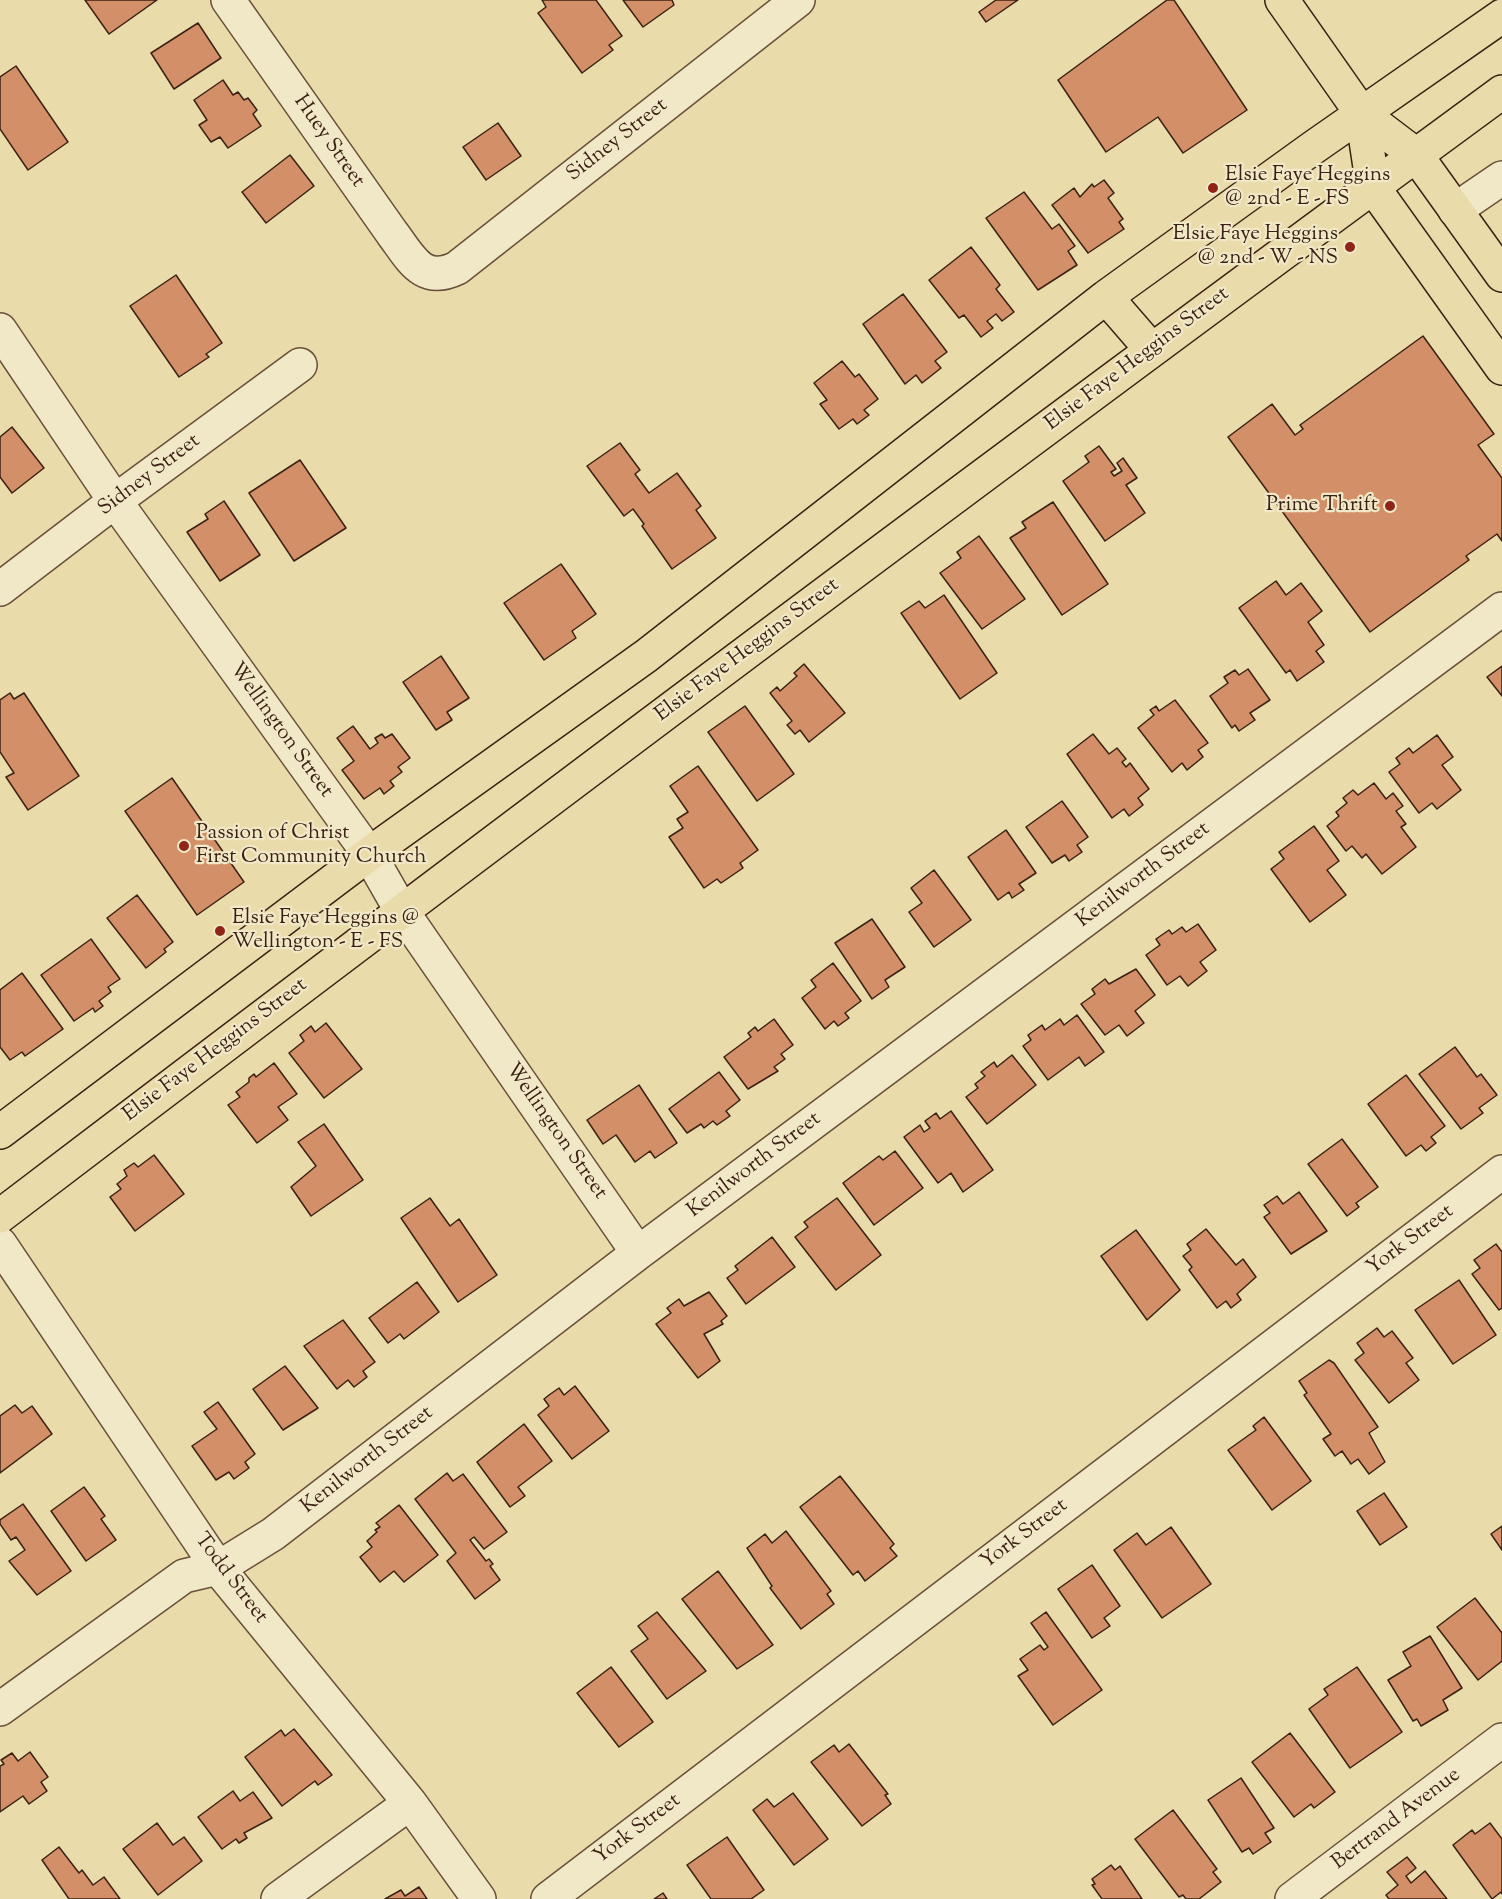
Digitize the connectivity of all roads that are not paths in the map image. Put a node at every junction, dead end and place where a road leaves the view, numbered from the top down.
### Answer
1 (228, 0) edge
2 (798, 0) edge
3 (1282, 0) edge
4 (1502, 16) edge
5 (1502, 92) edge
6 (1362, 114) junction
7 (1416, 155) junction
8 (1373, 187) junction
9 (1498, 190) edge
10 (1455, 210) junction
11 (435, 275) joint
12 (1502, 275) edge
13 (1106, 297) junction
14 (0, 330) edge
15 (1151, 349) junction
16 (300, 365) dead end
17 (1502, 368) edge
18 (115, 501) junction
19 (0, 589) edge
20 (1502, 609) edge
21 (369, 854) junction
22 (401, 910) junction
23 (0, 1131) edge
24 (1502, 1172) edge
25 (0, 1216) edge
26 (0, 1244) edge
27 (638, 1253) junction
28 (218, 1568) junction
29 (0, 1709) edge
30 (1502, 1740) edge
31 (410, 1803) junction
32 (278, 1899) edge
33 (478, 1899) edge
34 (548, 1899) edge
35 (1292, 1899) edge

1 - 11 street, Huey Street
2 - 11 street, Sidney Street
3 - 6 main road
4 - 6 main road
5 - 7 main road, Elsie Faye Heggins Street
6 - 7 main road
6 - 8 main road
6 - 13 main road
7 - 8 main road, Elsie Faye Heggins Street
7 - 10 main road
8 - 15 main road, Elsie Faye Heggins Street
8 - 17 main road
9 - 10 street
10 - 12 main road
13 - 15 main road
13 - 21 main road
14 - 18 street, Wellington Street
15 - 22 main road, Elsie Faye Heggins Street
16 - 18 street, Sidney Street
18 - 19 street, Sidney Street
18 - 21 street, Wellington Street
20 - 27 street, Kenilworth Street
21 - 22 street, Wellington Street
21 - 23 main road
22 - 25 main road, Elsie Faye Heggins Street
22 - 27 street, Wellington Street
24 - 34 street, York Street
26 - 28 street, Todd Street
27 - 28 street, Kenilworth Street
28 - 29 street, Kenilworth Street
28 - 31 street, Todd Street
30 - 35 street, Bertrand Avenue
31 - 32 street
31 - 33 street, Todd Street

